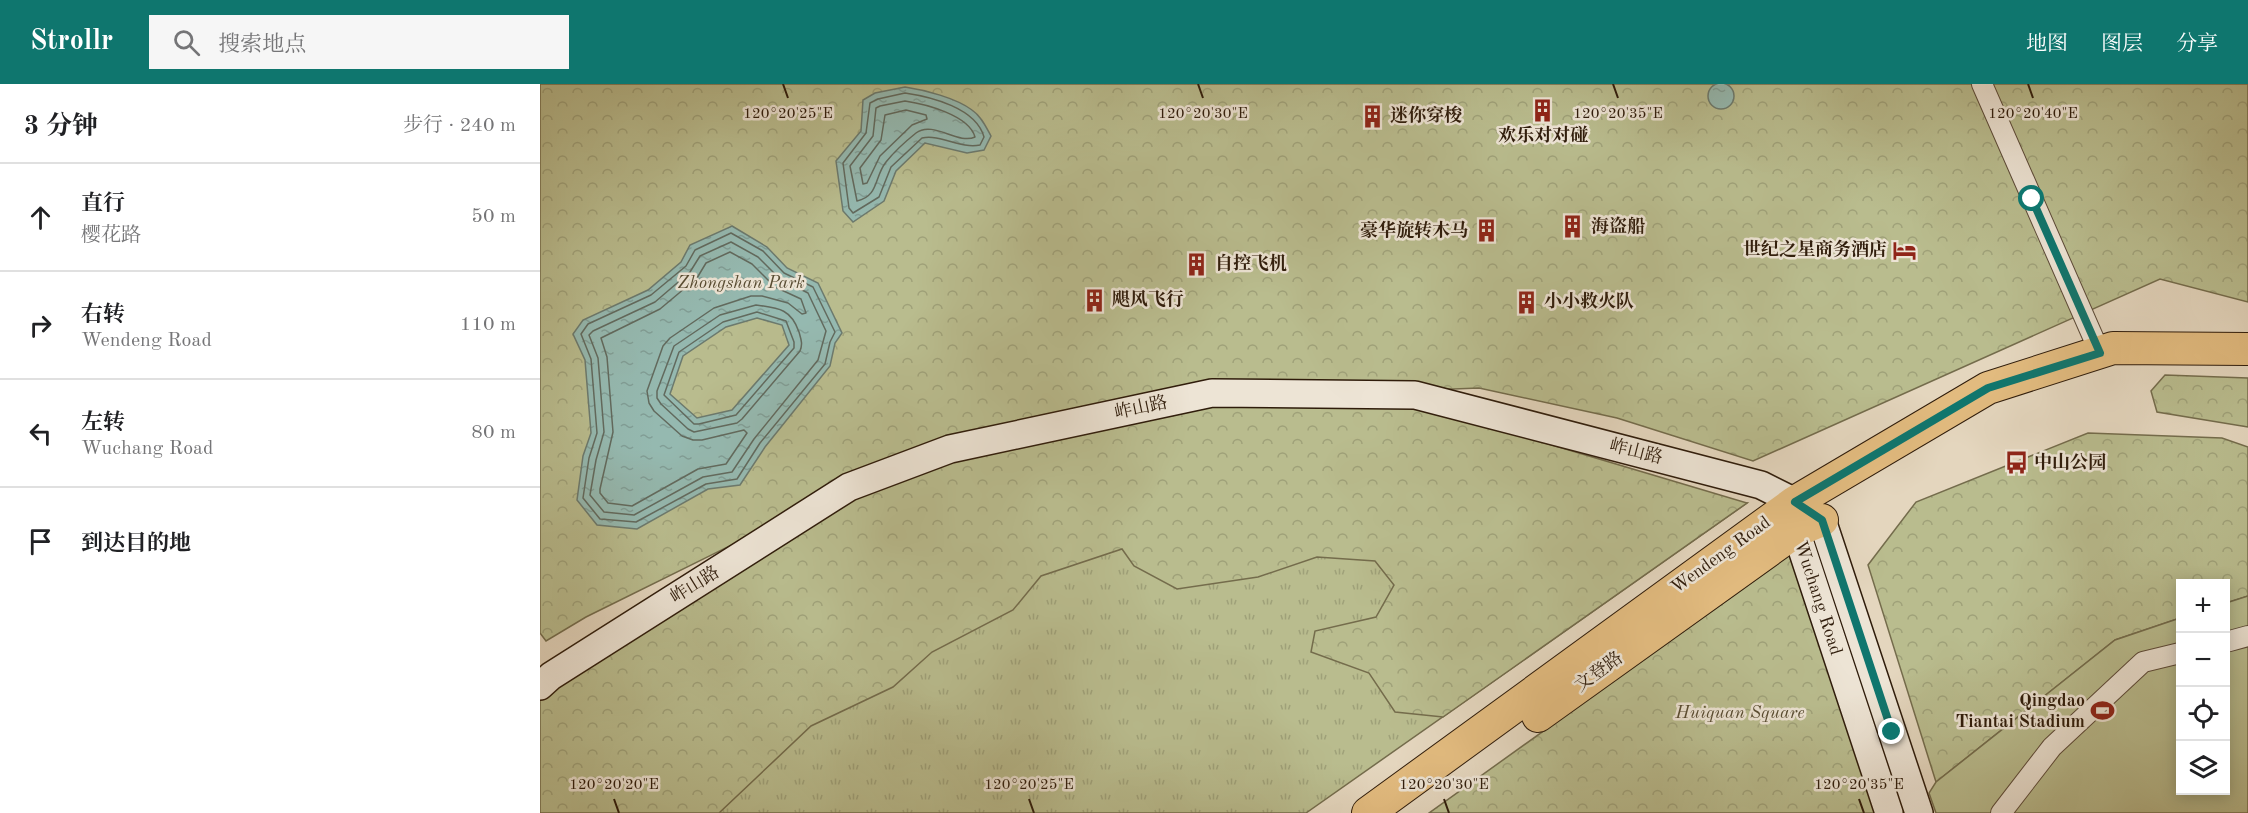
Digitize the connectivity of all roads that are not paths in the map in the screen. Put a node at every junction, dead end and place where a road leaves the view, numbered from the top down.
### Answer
1 (1982, 84) edge
2 (2248, 349) edge
3 (2100, 353) junction
4 (1804, 517) junction
5 (2248, 636) edge
6 (2230, 641) edge
7 (2176, 654) edge
8 (544, 679) edge
9 (1368, 813) edge
10 (1403, 813) edge
11 (1889, 813) edge
12 (1919, 813) edge
13 (2001, 813) edge

1 - 3 street
2 - 3 main road, Wendeng Road
3 - 4 main road, Wendeng Road
4 - 8 street, 岞山路
4 - 9 main road, Wendeng Road
4 - 10 main road, 文登路
4 - 11 street, Wuchang Road
4 - 12 street, Wuchang Road
5 - 6 street
7 - 13 street

